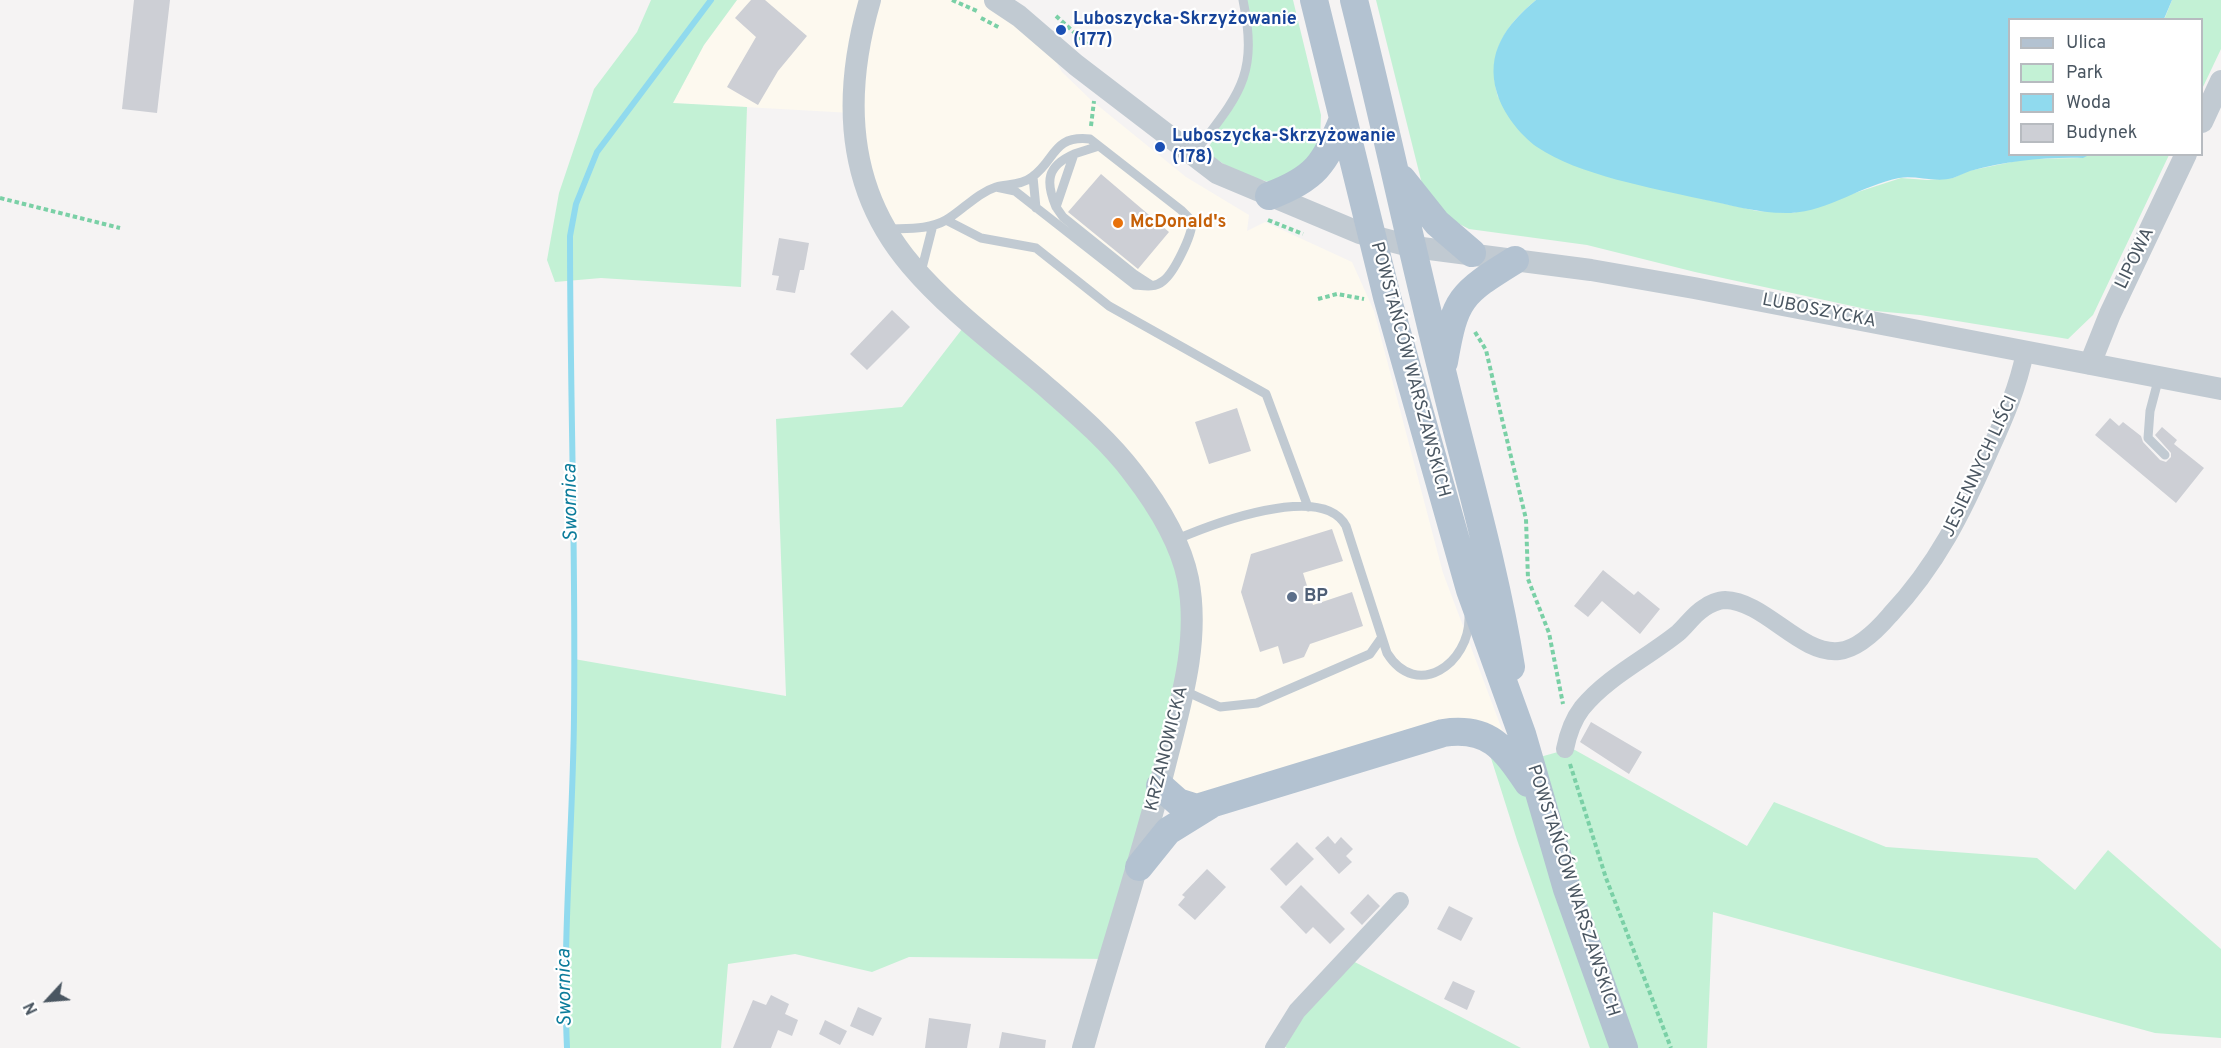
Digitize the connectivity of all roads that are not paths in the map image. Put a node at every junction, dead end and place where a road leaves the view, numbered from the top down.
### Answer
1 (870, 0) edge
2 (995, 0) edge
3 (1243, 0) edge
4 (1314, 0) edge
5 (1354, 0) edge
6 (2221, 81) edge
7 (1343, 119) junction
8 (2203, 120) edge
9 (1099, 146) junction
10 (1074, 154) junction
11 (2185, 156) edge
12 (1192, 157) junction
13 (1397, 173) junction
14 (1032, 177) junction
15 (996, 187) junction
16 (1269, 196) junction
17 (1056, 207) junction
18 (1036, 208) junction
19 (946, 220) junction
20 (933, 225) junction
21 (887, 229) junction
22 (1373, 236) junction
23 (1414, 247) junction
24 (1472, 254) junction
25 (1515, 260) junction
26 (920, 274) junction
27 (1153, 286) junction
28 (2025, 352) junction
29 (2090, 364) junction
30 (1442, 373) junction
31 (2159, 377) junction
32 (2221, 389) edge
33 (2165, 455) dead end
34 (1308, 507) junction
35 (1175, 540) junction
36 (1470, 590) junction
37 (1382, 637) junction
38 (1183, 690) junction
39 (1522, 734) junction
40 (1565, 749) road end
41 (1160, 786) junction
42 (1539, 799) junction
43 (1210, 805) junction
44 (1139, 867) junction
45 (1400, 901) dead end
46 (1083, 1048) edge
47 (1274, 1048) edge
48 (1624, 1048) edge

1 - 21 street, KRZANOWICKA
2 - 12 street, LUBOSZYCKA
3 - 12 lane
4 - 7 main road, POWSTAŃCÓW WARSZAWSKICH
5 - 13 main road, POWSTAŃCÓW WARSZAWSKICH
6 - 8 street
7 - 16 main road
7 - 22 main road, POWSTAŃCÓW WARSZAWSKICH
9 - 10 lane
9 - 14 lane
9 - 27 lane
10 - 17 lane
10 - 17 lane
11 - 29 street, LIPOWA
12 - 16 street, LUBOSZYCKA
13 - 23 main road, POWSTAŃCÓW WARSZAWSKICH
13 - 24 main road
14 - 15 lane
14 - 18 lane
15 - 18 lane
15 - 19 lane
16 - 22 street, LUBOSZYCKA
17 - 27 lane
18 - 27 lane
19 - 20 lane
19 - 34 lane
20 - 21 lane
20 - 26 lane
21 - 26 street, KRZANOWICKA
22 - 23 street, LUBOSZYCKA
22 - 36 main road, POWSTAŃCÓW WARSZAWSKICH
23 - 24 street, LUBOSZYCKA
23 - 30 main road, POWSTAŃCÓW WARSZAWSKICH
24 - 25 street, LUBOSZYCKA
25 - 28 street, LUBOSZYCKA
25 - 30 main road
26 - 35 street, KRZANOWICKA
28 - 29 street, LUBOSZYCKA
28 - 40 street, JESIENNYCH LIŚCI
29 - 31 street, LUBOSZYCKA
30 - 39 main road, POWSTAŃCÓW WARSZAWSKICH
31 - 32 street, LUBOSZYCKA
31 - 33 lane
34 - 35 lane
34 - 37 lane
35 - 38 street, KRZANOWICKA
36 - 37 lane
36 - 39 main road, POWSTAŃCÓW WARSZAWSKICH
37 - 38 lane
38 - 41 street, KRZANOWICKA
39 - 42 main road, POWSTAŃCÓW WARSZAWSKICH
41 - 43 main road
41 - 44 street, KRZANOWICKA
42 - 43 main road
42 - 48 main road, POWSTAŃCÓW WARSZAWSKICH
43 - 44 main road
44 - 46 street, KRZANOWICKA
45 - 47 street

